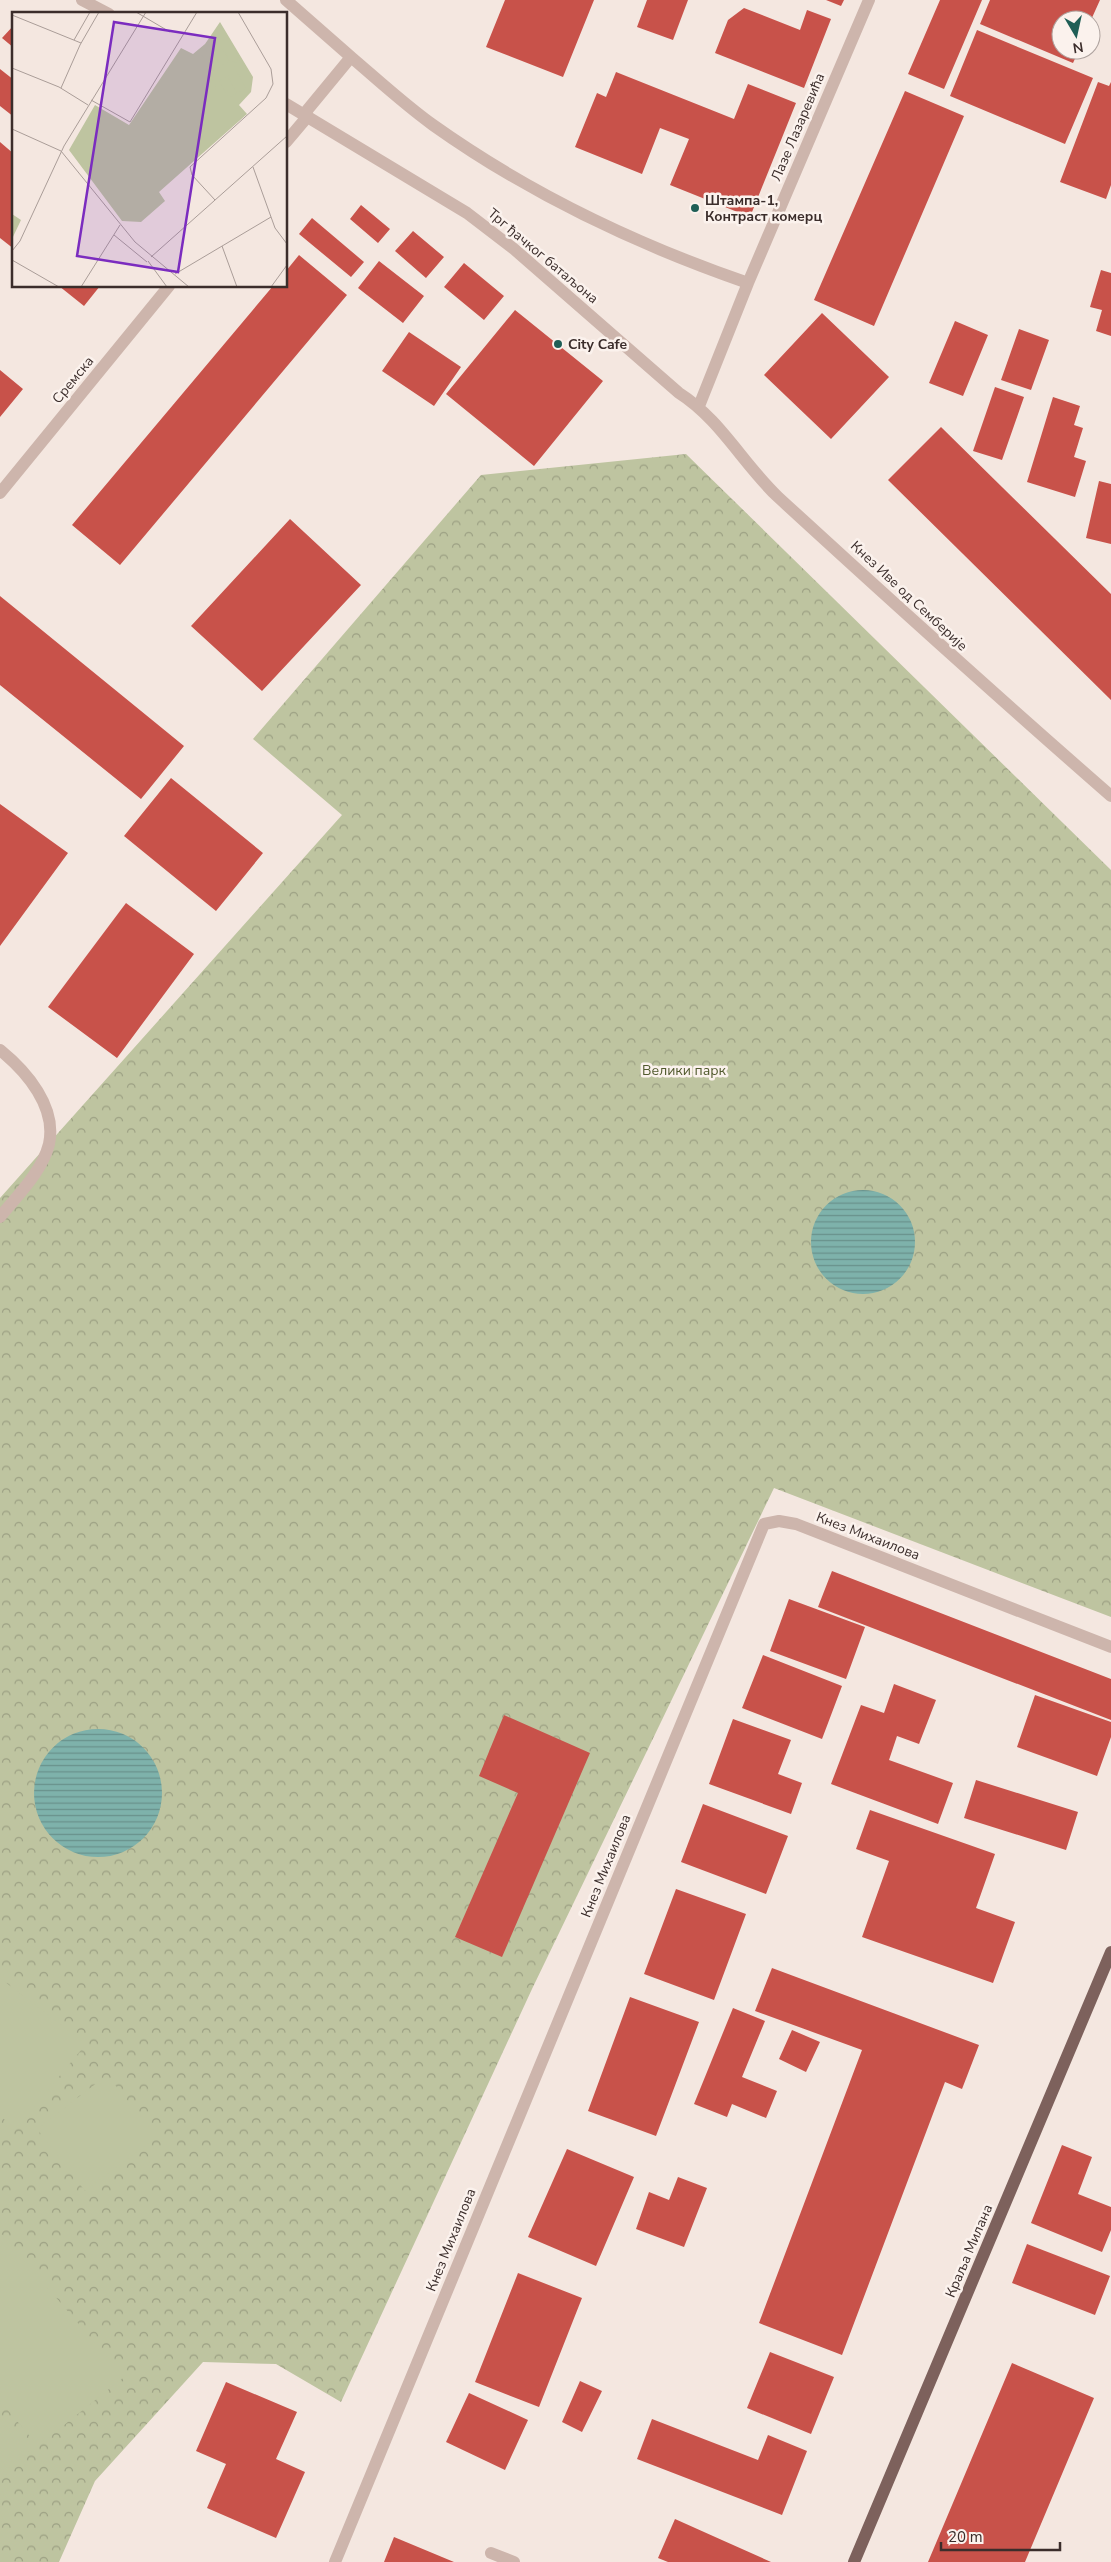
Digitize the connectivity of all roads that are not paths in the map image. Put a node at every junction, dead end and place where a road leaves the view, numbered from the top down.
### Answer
1 (82, 0) edge
2 (286, 0) edge
3 (869, 0) edge
4 (105, 12) edge
5 (352, 57) junction
6 (288, 105) edge
7 (306, 115) junction
8 (288, 139) edge
9 (748, 283) junction
10 (166, 288) edge
11 (699, 406) junction
12 (0, 493) edge
13 (1111, 796) edge
14 (0, 1050) edge
15 (0, 1217) edge
16 (1111, 1647) edge
17 (1111, 1952) edge
18 (491, 2553) dead end
19 (335, 2562) edge
20 (514, 2562) edge
21 (854, 2562) edge

1 - 4 street
2 - 5 street
3 - 9 street, Лазе Лазаревића
5 - 7 street
5 - 9 street
6 - 7 street, Трг ђачког батаљона
7 - 8 street
7 - 11 street, Трг ђачког батаљона
9 - 11 street, Лазе Лазаревића
10 - 12 street, Сремска
11 - 13 street, Кнез Иве од Семберије
14 - 15 street
16 - 19 street, Кнез Михаилова
17 - 21 main road, Краља Милана
18 - 20 street

